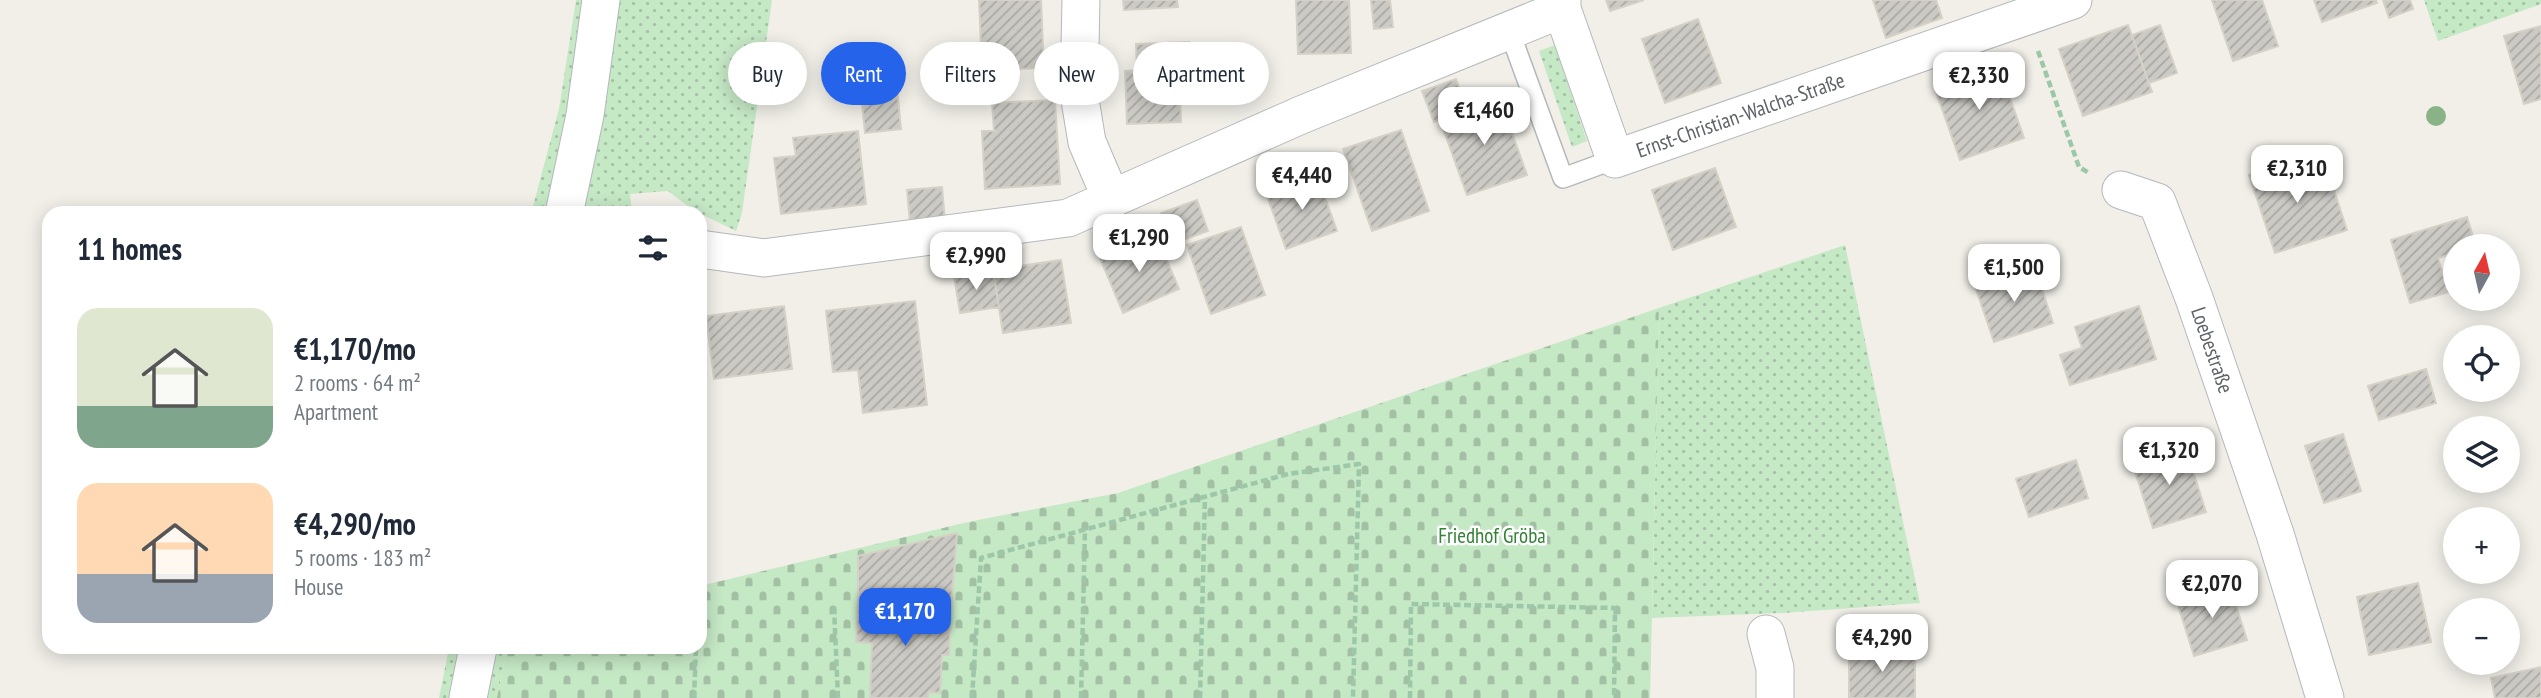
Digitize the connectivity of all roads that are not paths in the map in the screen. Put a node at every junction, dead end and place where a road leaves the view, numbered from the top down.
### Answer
1 (601, 0) edge
2 (1081, 0) edge
3 (2073, 0) edge
4 (1562, 4) edge
5 (2018, 12) edge
6 (1509, 30) junction
7 (1615, 159) junction
8 (2120, 190) road end
9 (1111, 198) junction
10 (566, 206) edge
11 (707, 250) edge
12 (1766, 634) dead end
13 (477, 654) edge
14 (468, 698) edge
15 (1775, 698) edge
16 (2325, 698) edge

1 - 10 street
2 - 9 street
3 - 5 street, Ernst-Christian-Walcha-Straße
4 - 6 street, Ernst-Christian-Walcha-Straße
4 - 7 street, Ernst-Christian-Walcha-Straße
5 - 7 street, Ernst-Christian-Walcha-Straße
6 - 7 lane
6 - 9 street, Ernst-Christian-Walcha-Straße
8 - 16 street, Loebestraße
9 - 11 street, Ernst-Christian-Walcha-Straße
12 - 15 street
13 - 14 street

